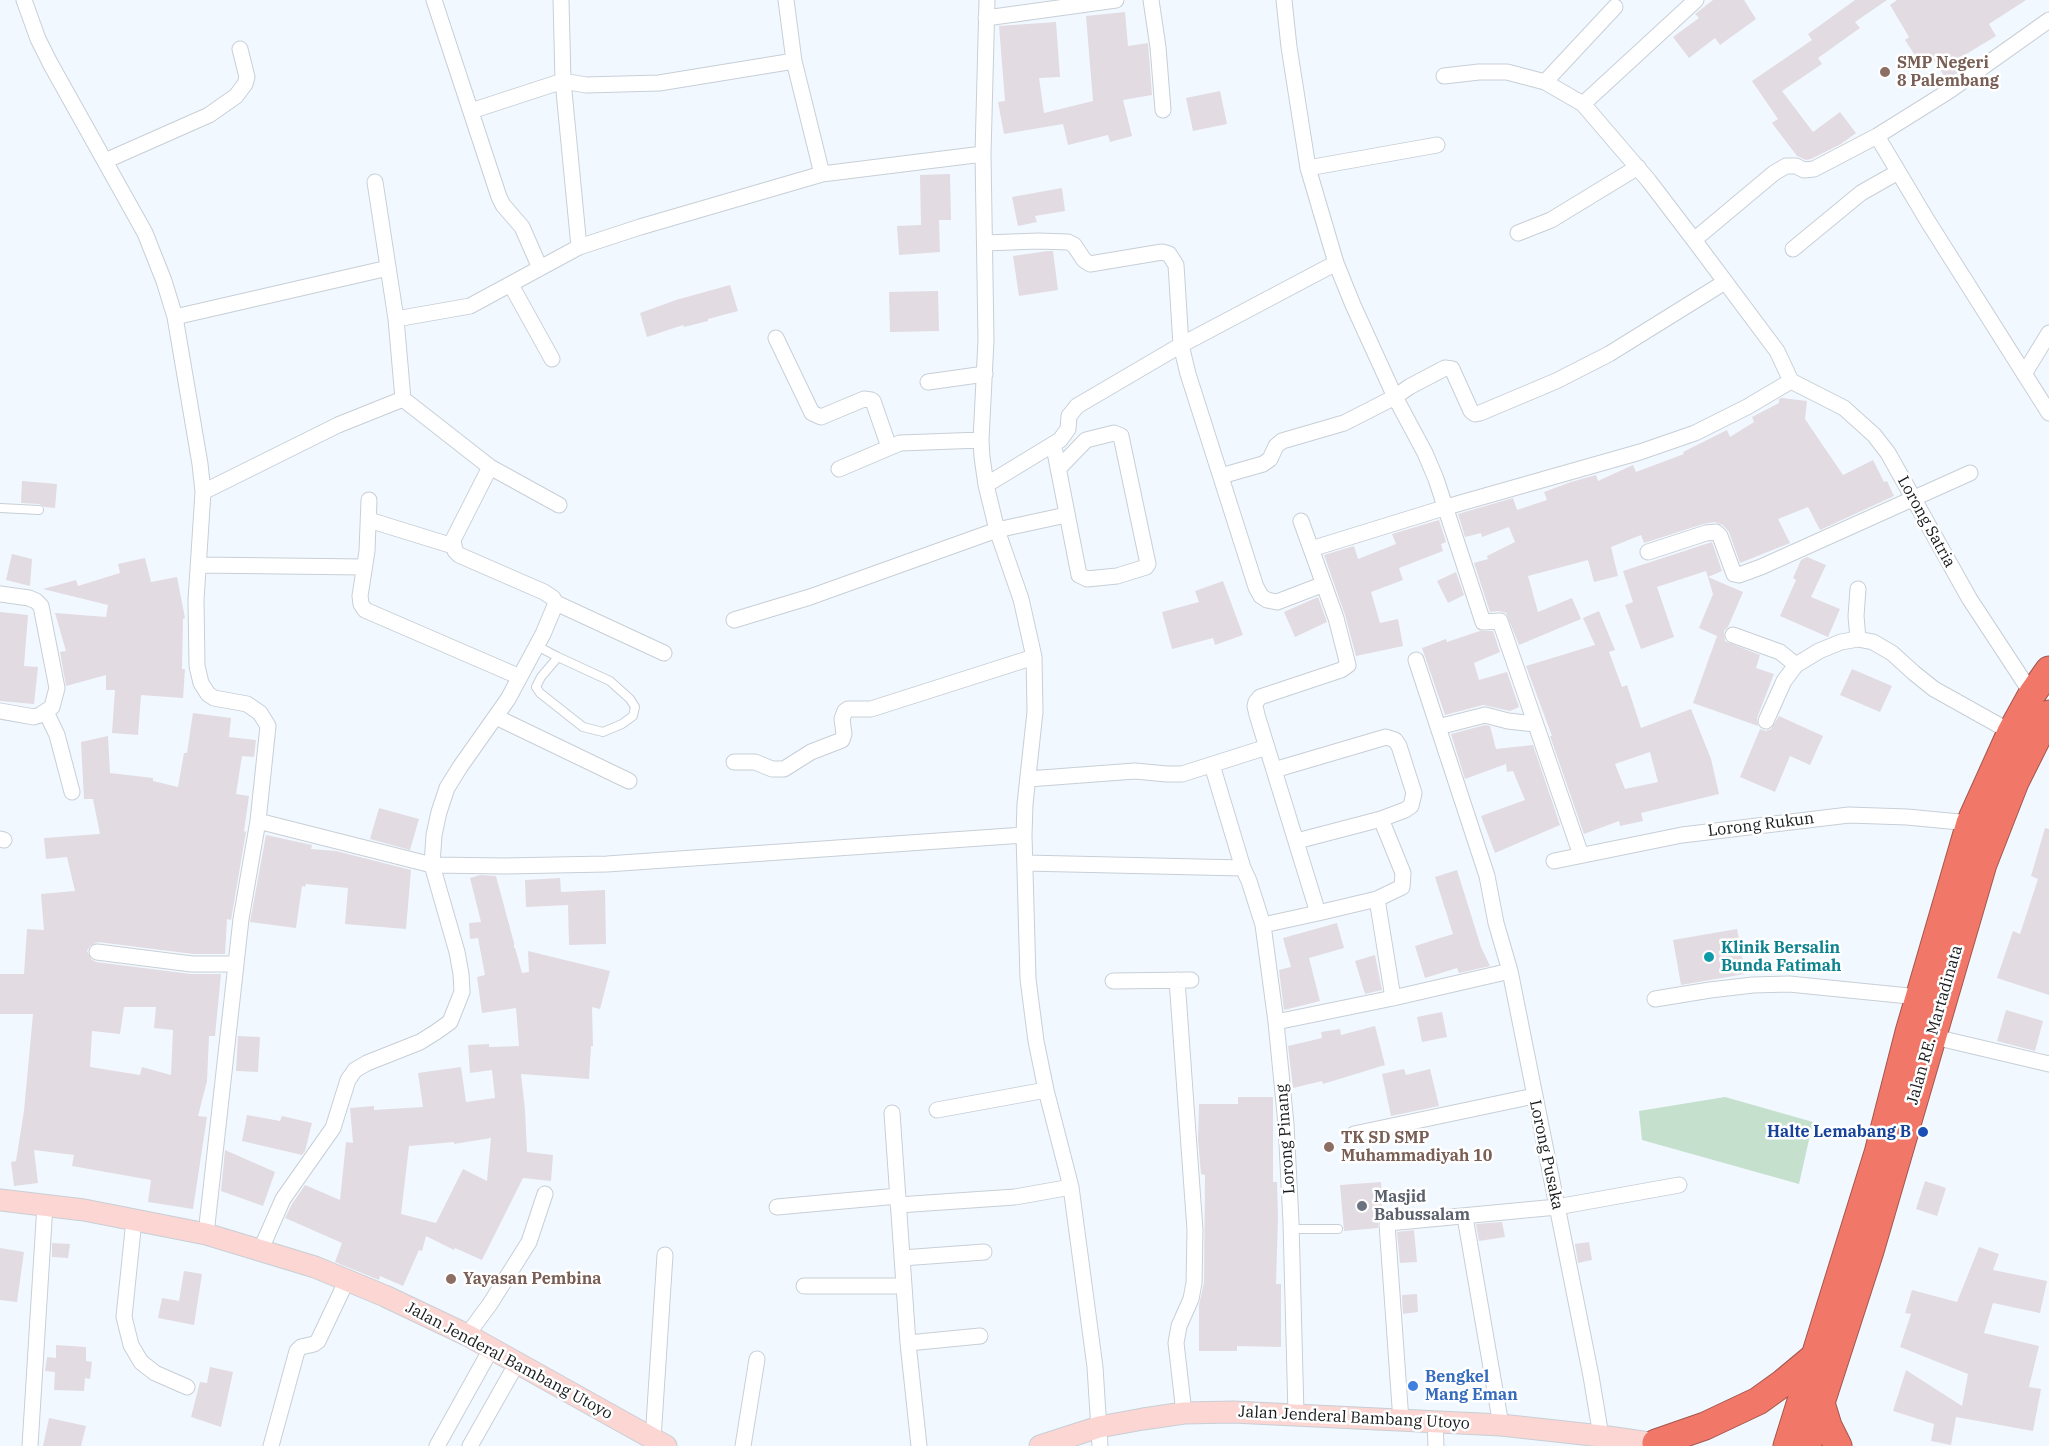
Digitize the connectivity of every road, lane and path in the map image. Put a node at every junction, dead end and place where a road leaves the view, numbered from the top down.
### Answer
1 (24, 0) edge
2 (434, 0) edge
3 (561, 0) edge
4 (786, 0) edge
5 (987, 0) edge
6 (1116, 0) edge
7 (1151, 0) edge
8 (1284, 0) edge
9 (1696, 0) edge
10 (1615, 7) dead end
11 (986, 18) junction
12 (2049, 20) edge
13 (240, 49) dead end
14 (794, 61) junction
15 (1444, 76) dead end
16 (563, 81) junction
17 (1545, 82) junction
18 (1582, 104) junction
19 (1163, 110) dead end
20 (471, 111) junction
21 (1876, 136) junction
22 (1437, 145) dead end
23 (983, 154) junction
24 (105, 161) junction
25 (1638, 167) junction
26 (1308, 168) junction
27 (1898, 172) junction
28 (822, 174) junction
29 (375, 182) dead end
30 (1518, 233) dead end
31 (1694, 240) junction
32 (985, 243) junction
33 (579, 247) junction
34 (1793, 249) dead end
35 (1336, 262) junction
36 (388, 268) junction
37 (540, 268) junction
38 (1725, 282) junction
39 (511, 285) junction
40 (175, 316) junction
41 (396, 319) junction
42 (2049, 333) edge
43 (776, 338) dead end
44 (1181, 345) junction
45 (552, 359) dead end
46 (985, 374) junction
47 (2024, 374) junction
48 (1791, 381) junction
49 (928, 382) dead end
50 (1395, 397) junction
51 (403, 399) junction
52 (2049, 413) edge
53 (981, 440) junction
54 (889, 447) junction
55 (1055, 452) dead end
56 (490, 467) junction
57 (839, 469) dead end
58 (1058, 469) junction
59 (1970, 473) dead end
60 (1221, 476) junction
61 (986, 485) junction
62 (203, 492) junction
63 (1912, 499) junction
64 (369, 500) dead end
65 (559, 505) dead end
66 (0, 508) edge
67 (1445, 508) junction
68 (39, 510) dead end
69 (1066, 515) junction
70 (369, 520) junction
71 (1301, 521) dead end
72 (998, 530) junction
73 (453, 546) junction
74 (1311, 549) junction
75 (1648, 552) dead end
76 (199, 565) junction
77 (364, 567) junction
78 (1324, 584) junction
79 (1858, 589) dead end
80 (0, 594) edge
81 (556, 603) junction
82 (734, 620) dead end
83 (1733, 635) dead end
84 (1858, 639) junction
85 (537, 646) junction
86 (664, 653) dead end
87 (558, 657) junction
88 (1034, 657) junction
89 (1416, 660) dead end
90 (1796, 665) junction
91 (2049, 670) edge
92 (520, 677) junction
93 (2041, 704) edge
94 (0, 711) edge
95 (46, 712) junction
96 (496, 717) junction
97 (1766, 721) dead end
98 (1534, 724) junction
99 (1438, 727) junction
100 (2011, 732) junction
101 (1267, 747) junction
102 (734, 762) dead end
103 (1212, 765) junction
104 (1274, 770) junction
105 (1028, 779) junction
106 (629, 782) dead end
107 (72, 792) dead end
108 (1381, 819) junction
109 (258, 821) junction
110 (1970, 824) junction
111 (1024, 835) junction
112 (1297, 840) junction
113 (1581, 855) junction
114 (1554, 861) dead end
115 (1025, 863) junction
116 (432, 865) junction
117 (1243, 868) junction
118 (1377, 898) junction
119 (1318, 913) junction
120 (1263, 925) junction
121 (98, 952) dead end
122 (236, 964) junction
123 (1510, 971) junction
124 (1113, 981) dead end
125 (1919, 997) junction
126 (1393, 998) junction
127 (1655, 999) dead end
128 (1276, 1022) junction
129 (1920, 1034) junction
130 (2049, 1064) edge
131 (1046, 1090) junction
132 (1534, 1096) junction
133 (937, 1110) dead end
134 (892, 1113) dead end
135 (1354, 1134) dead end
136 (1679, 1185) dead end
137 (1071, 1187) junction
138 (545, 1194) dead end
139 (0, 1200) edge
140 (898, 1201) junction
141 (45, 1205) junction
142 (777, 1207) dead end
143 (1557, 1207) junction
144 (1465, 1217) junction
145 (134, 1220) junction
146 (1338, 1229) dead end
147 (1292, 1230) junction
148 (206, 1234) junction
149 (261, 1249) junction
150 (984, 1252) dead end
151 (665, 1255) dead end
152 (902, 1258) junction
153 (347, 1280) junction
154 (804, 1286) dead end
155 (904, 1286) junction
156 (466, 1335) junction
157 (980, 1336) dead end
158 (908, 1343) junction
159 (491, 1348) junction
160 (1813, 1358) junction
161 (757, 1359) dead end
162 (517, 1363) junction
163 (187, 1387) dead end
164 (1821, 1402) junction
165 (1184, 1413) junction
166 (1296, 1414) junction
167 (1401, 1421) junction
168 (1435, 1422) junction
169 (1500, 1425) junction
170 (1100, 1436) edge
171 (1600, 1436) junction
172 (659, 1442) edge
173 (1665, 1445) edge
174 (30, 1446) edge
175 (271, 1446) edge
176 (437, 1446) edge
177 (470, 1446) edge
178 (743, 1446) edge
179 (919, 1446) edge
180 (1040, 1446) edge
181 (1436, 1446) edge
182 (1787, 1446) edge
183 (1807, 1446) edge
184 (1838, 1446) edge

1 - 24 street
2 - 20 street
3 - 16 street
4 - 14 street
5 - 11 street
6 - 11 street
7 - 19 street
8 - 26 street
9 - 18 street
10 - 17 street
11 - 23 street
12 - 21 street
13 - 24 street
14 - 16 street
14 - 28 street
15 - 17 street
16 - 20 street
16 - 33 street
17 - 18 street
18 - 25 street
20 - 37 street
21 - 27 street
21 - 31 street
22 - 26 street
23 - 28 street
23 - 32 street
24 - 40 street
25 - 30 street
25 - 31 street
26 - 35 street
27 - 34 street
27 - 47 street
28 - 33 street
29 - 36 street
31 - 38 street
32 - 44 street
32 - 46 street
33 - 37 street
35 - 44 street
35 - 50 street
36 - 40 street
36 - 41 street
37 - 39 street
38 - 48 street
38 - 50 street
39 - 41 street
39 - 45 street
40 - 62 street
41 - 51 street
42 - 47 street
43 - 54 street
44 - 60 street
44 - 61 street
46 - 49 street
46 - 53 street
47 - 52 street
48 - 63 street, Lorong Satria
48 - 67 street
50 - 60 street
50 - 67 street
51 - 56 street
51 - 62 street
53 - 54 street
53 - 61 street
54 - 57 street
55 - 58 street
56 - 65 street
56 - 73 street
58 - 69 street
58 - 69 street
59 - 63 street
60 - 78 street
61 - 72 street
62 - 76 street
63 - 75 street
63 - 93 street, Lorong Satria
64 - 70 street
66 - 68 lane
67 - 74 street
67 - 98 street
69 - 72 street
70 - 73 street
70 - 77 street
71 - 74 street
72 - 82 street
72 - 88 street
73 - 81 street
74 - 78 street
76 - 77 street
76 - 109 street
77 - 92 street
78 - 101 street
79 - 84 street
80 - 95 street
81 - 85 street
81 - 86 street
83 - 90 street
84 - 90 street
84 - 100 street
85 - 87 lane
85 - 92 street
87 - 87 lane
88 - 102 street
88 - 105 street
89 - 99 street
90 - 97 street
91 - 93 highway
92 - 96 street
93 - 100 highway
93 - 129 highway, Jalan RE. Martadinata
94 - 95 street
95 - 107 street
96 - 106 street
96 - 116 street
98 - 99 street
98 - 113 street
99 - 123 street, Lorong Pusaka
100 - 110 highway
101 - 103 street
101 - 104 street
103 - 105 street
103 - 117 street, Lorong Pinang
104 - 108 street
104 - 112 street
105 - 111 street
108 - 112 street
108 - 118 street
109 - 116 street
109 - 122 street
110 - 113 street, Lorong Rukun
110 - 125 highway
111 - 115 street
111 - 116 street
112 - 119 street
113 - 114 street, Lorong Rukun
115 - 117 street
115 - 131 street
116 - 149 street
117 - 120 street, Lorong Pinang
118 - 119 street
118 - 126 street
119 - 120 street
120 - 128 street, Lorong Pinang
121 - 122 street
122 - 148 street
123 - 126 street
123 - 132 street, Lorong Pusaka
124 - 165 street
125 - 127 street
125 - 129 highway
126 - 128 street
128 - 147 street, Lorong Pinang
129 - 130 street
129 - 160 highway
129 - 164 highway, Jalan RE. Martadinata
131 - 133 street
131 - 137 street
132 - 135 street
132 - 143 street, Lorong Pusaka
134 - 140 street
136 - 143 street
137 - 140 street
137 - 170 street
138 - 156 street
139 - 141 street, Jalan Jenderal Bambang Utoyo
140 - 142 street
140 - 152 street
141 - 145 street, Jalan Jenderal Bambang Utoyo
141 - 174 street
143 - 144 street
143 - 171 street, Lorong Pusaka
144 - 167 street
144 - 169 street
145 - 148 street, Jalan Jenderal Bambang Utoyo
145 - 163 street
146 - 147 lane
147 - 166 street, Lorong Pinang
148 - 149 street, Jalan Jenderal Bambang Utoyo
149 - 153 street, Jalan Jenderal Bambang Utoyo
150 - 152 street
151 - 172 street
152 - 155 street
153 - 156 street, Jalan Jenderal Bambang Utoyo
153 - 175 street
154 - 155 street
155 - 158 street
156 - 159 street, Jalan Jenderal Bambang Utoyo
157 - 158 street
158 - 179 street
159 - 162 street, Jalan Jenderal Bambang Utoyo
159 - 176 street
160 - 173 highway
160 - 182 highway
161 - 178 street
162 - 172 street, Jalan Jenderal Bambang Utoyo
162 - 177 street
164 - 183 highway, Jalan RE. Martadinata
164 - 184 highway
165 - 166 street, Jalan Jenderal Bambang Utoyo
165 - 170 street, Jalan Jenderal Bambang Utoyo
166 - 167 street, Jalan Jenderal Bambang Utoyo
167 - 168 street, Jalan Jenderal Bambang Utoyo
168 - 169 street, Jalan Jenderal Bambang Utoyo
168 - 181 street
169 - 171 street, Jalan Jenderal Bambang Utoyo
170 - 180 street, Jalan Jenderal Bambang Utoyo
171 - 173 street, Jalan Jenderal Bambang Utoyo

